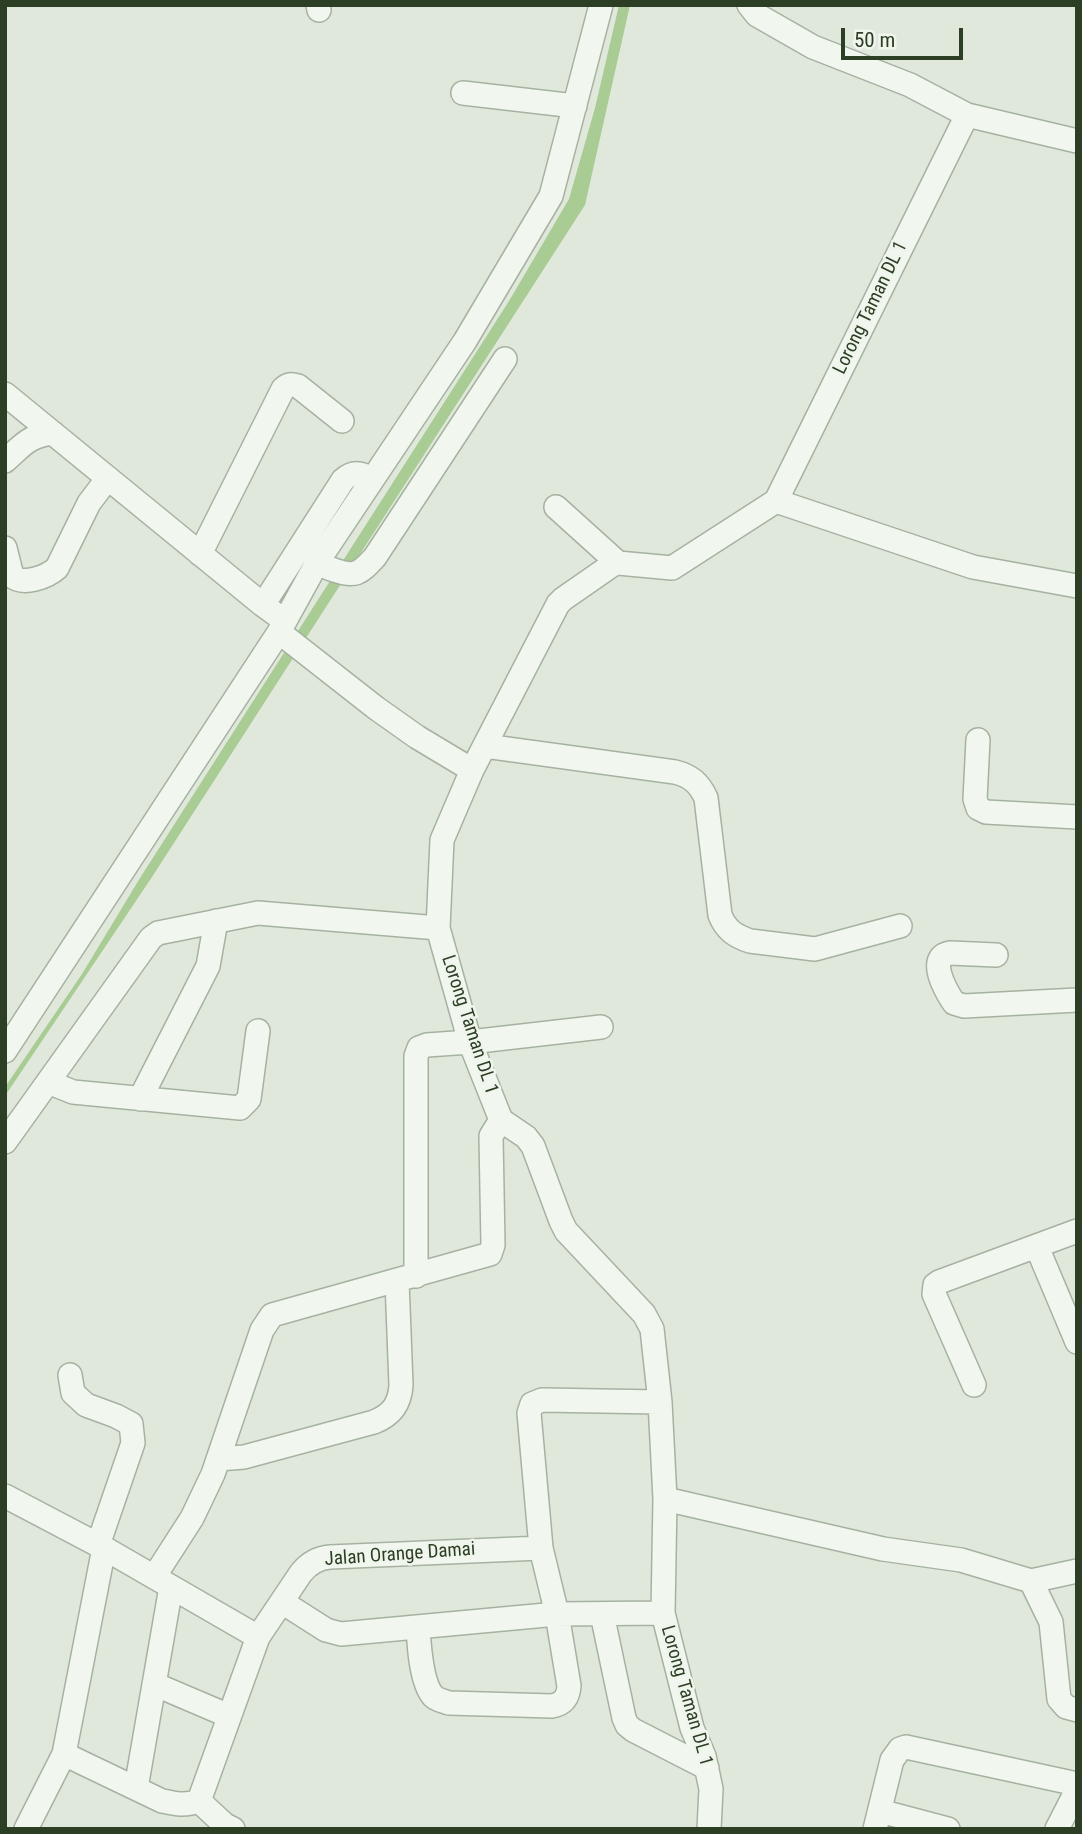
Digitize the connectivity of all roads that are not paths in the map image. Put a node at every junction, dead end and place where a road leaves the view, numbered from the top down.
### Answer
1 (601, 5) edge
2 (749, 5) edge
3 (463, 93) dead end
4 (575, 106) junction
5 (967, 115) junction
6 (1077, 141) edge
7 (506, 359) dead end
8 (5, 394) edge
9 (342, 421) dead end
10 (53, 433) junction
11 (5, 461) edge
12 (108, 478) junction
13 (372, 480) junction
14 (776, 501) junction
15 (556, 507) dead end
16 (312, 526) junction
17 (332, 540) junction
18 (5, 548) edge
19 (200, 554) junction
20 (618, 563) junction
21 (321, 564) junction
22 (1077, 586) edge
23 (263, 606) junction
24 (283, 631) junction
25 (978, 740) dead end
26 (485, 746) junction
27 (472, 770) junction
28 (1077, 817) edge
29 (216, 921) junction
30 (900, 926) dead end
31 (438, 928) junction
32 (996, 955) dead end
33 (1077, 1000) edge
34 (601, 1027) dead end
35 (258, 1031) dead end
36 (470, 1042) junction
37 (5, 1051) edge
38 (48, 1082) junction
39 (140, 1099) junction
40 (501, 1120) junction
41 (5, 1142) edge
42 (1077, 1231) edge
43 (1037, 1247) junction
44 (407, 1278) junction
45 (1077, 1342) edge
46 (70, 1375) dead end
47 (974, 1385) dead end
48 (660, 1402) junction
49 (218, 1460) junction
50 (665, 1499) junction
51 (8, 1504) edge
52 (101, 1546) junction
53 (541, 1548) junction
54 (1077, 1571) edge
55 (1031, 1581) junction
56 (163, 1582) junction
57 (282, 1602) junction
58 (663, 1613) junction
59 (556, 1614) junction
60 (603, 1614) junction
61 (418, 1627) junction
62 (258, 1637) junction
63 (154, 1684) junction
64 (1077, 1710) edge
65 (229, 1717) junction
66 (64, 1755) junction
67 (707, 1768) junction
68 (1077, 1784) edge
69 (135, 1788) junction
70 (1077, 1790) edge
71 (199, 1801) junction
72 (877, 1820) edge
73 (26, 1829) edge
74 (233, 1829) edge
75 (709, 1829) edge
76 (948, 1829) edge
77 (1057, 1829) edge

1 - 4 street
2 - 5 street
3 - 4 street
4 - 13 street
5 - 6 street
5 - 14 street, Lorong Taman DL 1
7 - 21 street
8 - 10 street
9 - 19 street
10 - 11 street
10 - 12 street
12 - 18 street
12 - 19 street
13 - 16 street
13 - 17 street
14 - 20 street
14 - 22 street
15 - 20 street
16 - 17 street
16 - 23 street
17 - 21 street
19 - 23 street
20 - 26 street, Lorong Taman DL 1
21 - 24 street
23 - 24 street
24 - 27 street
24 - 37 street
25 - 28 street
26 - 27 street, Lorong Taman DL 1
26 - 30 street
27 - 31 street, Lorong Taman DL 1
29 - 31 street
29 - 38 street
29 - 39 street
31 - 36 street, Lorong Taman DL 1
32 - 33 street
34 - 36 street
35 - 39 street
36 - 40 street, Lorong Taman DL 1
36 - 44 street
38 - 39 street
38 - 41 street
40 - 44 street
40 - 48 street, Lorong Taman DL 1
42 - 43 street
43 - 45 street
43 - 47 street
44 - 49 street
44 - 49 street
46 - 52 street
48 - 50 street, Lorong Taman DL 1
48 - 53 street
49 - 56 street
50 - 55 street
50 - 58 street, Lorong Taman DL 1
51 - 52 street
52 - 56 street
52 - 66 street
53 - 57 street, Jalan Orange Damai
53 - 59 street
54 - 55 street
55 - 64 street
56 - 62 street
56 - 63 street
57 - 61 street
57 - 62 street, Jalan Orange Damai
58 - 60 street
58 - 67 street, Lorong Taman DL 1
59 - 60 street
59 - 61 street
59 - 61 street
60 - 67 street
62 - 65 street, Jalan Orange Damai
63 - 65 street
63 - 69 street
65 - 71 street, Jalan Orange Damai
66 - 69 street
66 - 73 street
67 - 75 street, Lorong Taman DL 1
68 - 72 street
69 - 71 street
70 - 77 street
71 - 74 street
72 - 76 street

